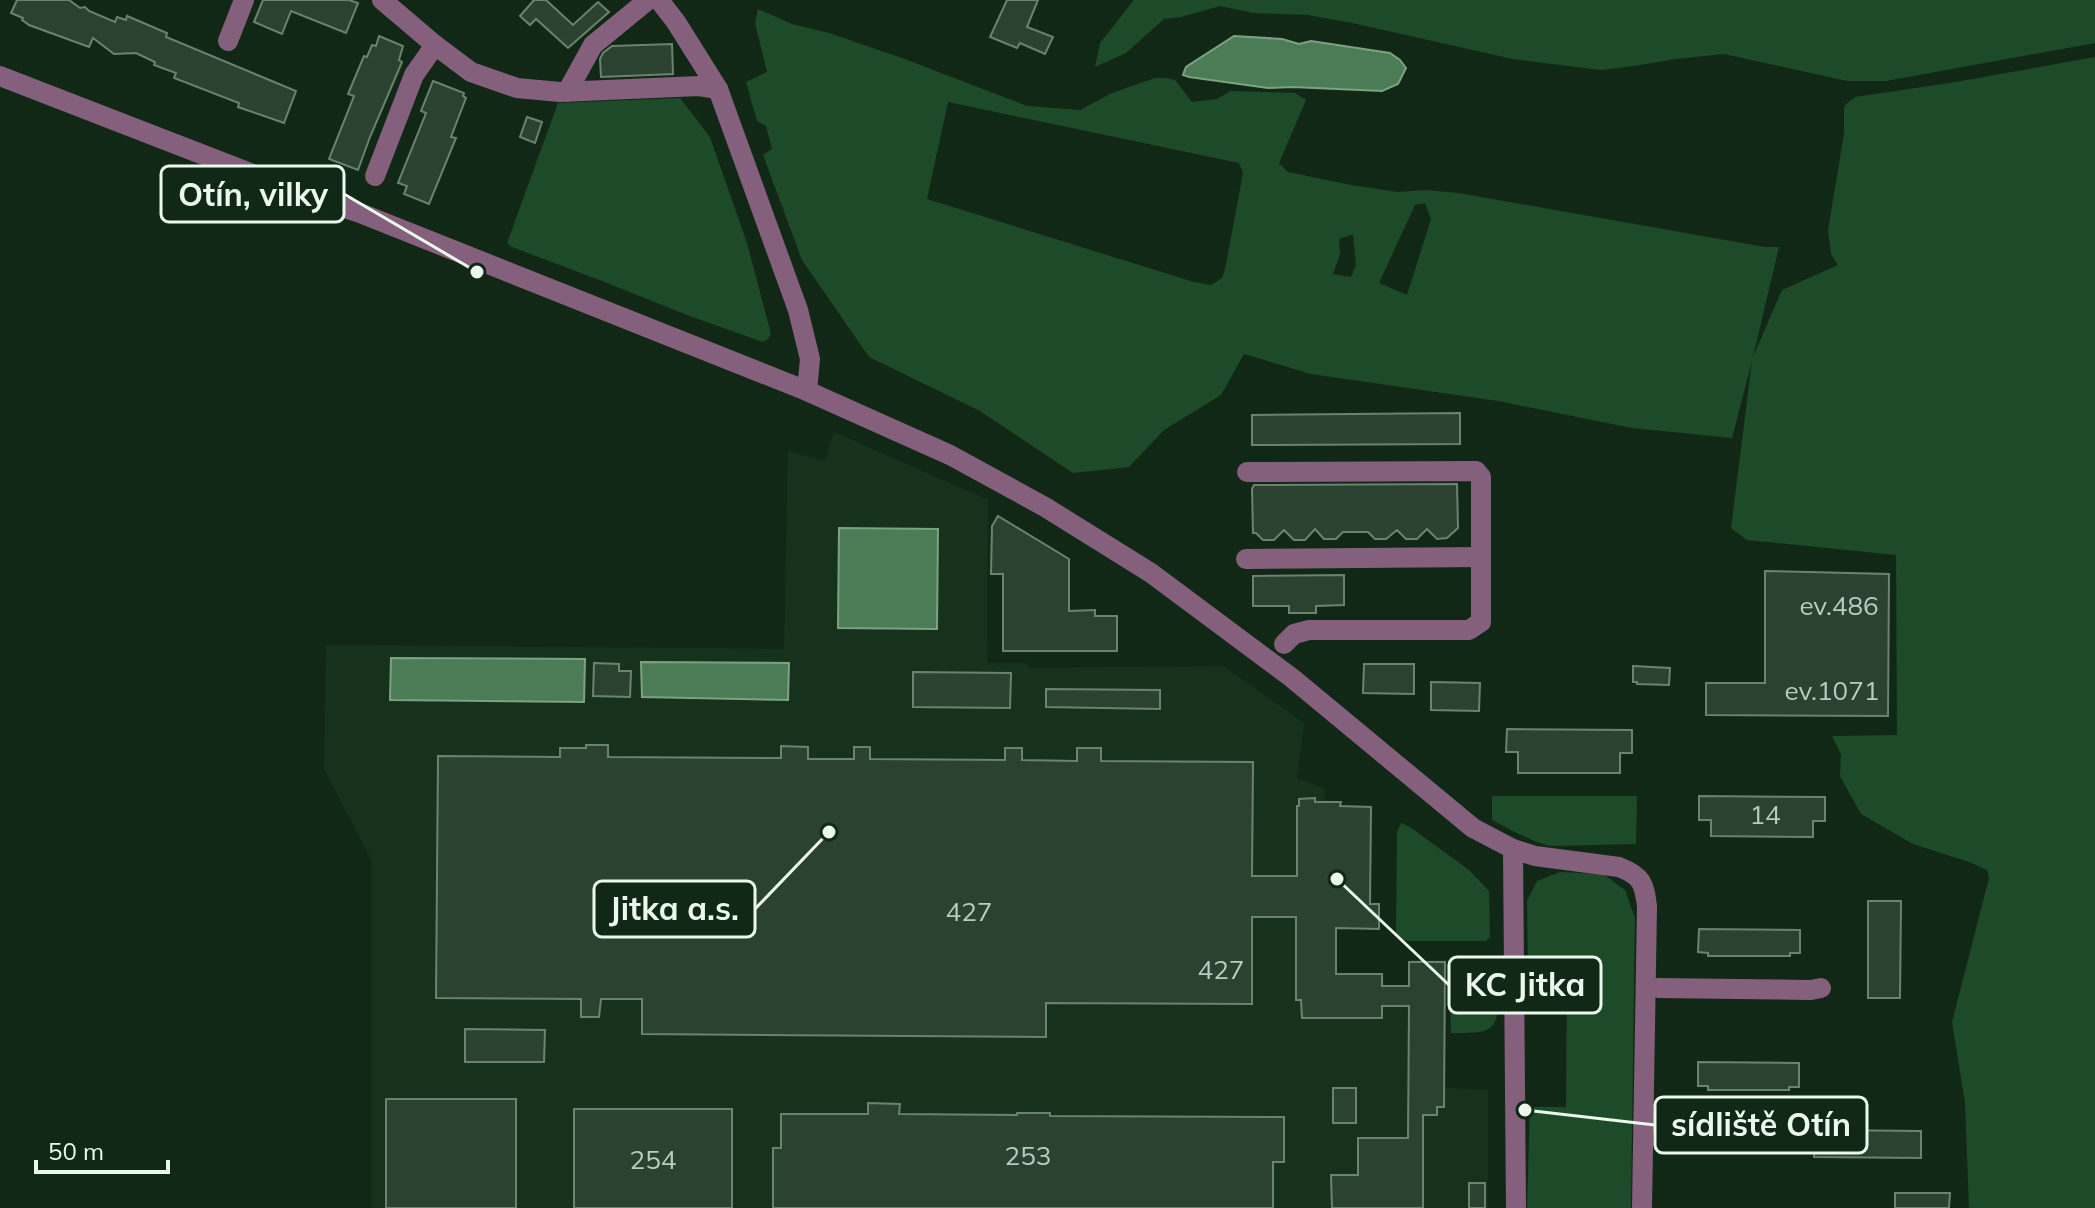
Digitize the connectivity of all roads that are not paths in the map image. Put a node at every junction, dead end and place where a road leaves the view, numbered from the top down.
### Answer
1 (244, 0) edge
2 (382, 0) edge
3 (648, 0) edge
4 (659, 0) edge
5 (228, 41) dead end
6 (435, 45) junction
7 (0, 76) edge
8 (718, 89) junction
9 (567, 92) junction
10 (375, 176) dead end
11 (807, 391) junction
12 (1247, 472) dead end
13 (1481, 557) junction
14 (1246, 559) dead end
15 (1284, 644) dead end
16 (1513, 849) junction
17 (1658, 988) dead end
18 (1821, 988) dead end
19 (1643, 1123) junction
20 (1811, 1125) dead end
21 (1516, 1208) edge
22 (1642, 1208) edge

1 - 5 street
2 - 6 street
3 - 9 street
4 - 8 street
6 - 9 street
6 - 10 street
7 - 11 street
8 - 9 street
8 - 11 street
11 - 16 street
12 - 13 street
13 - 14 street
13 - 15 street
16 - 19 street
16 - 21 street
17 - 18 street
19 - 20 street
19 - 22 street

